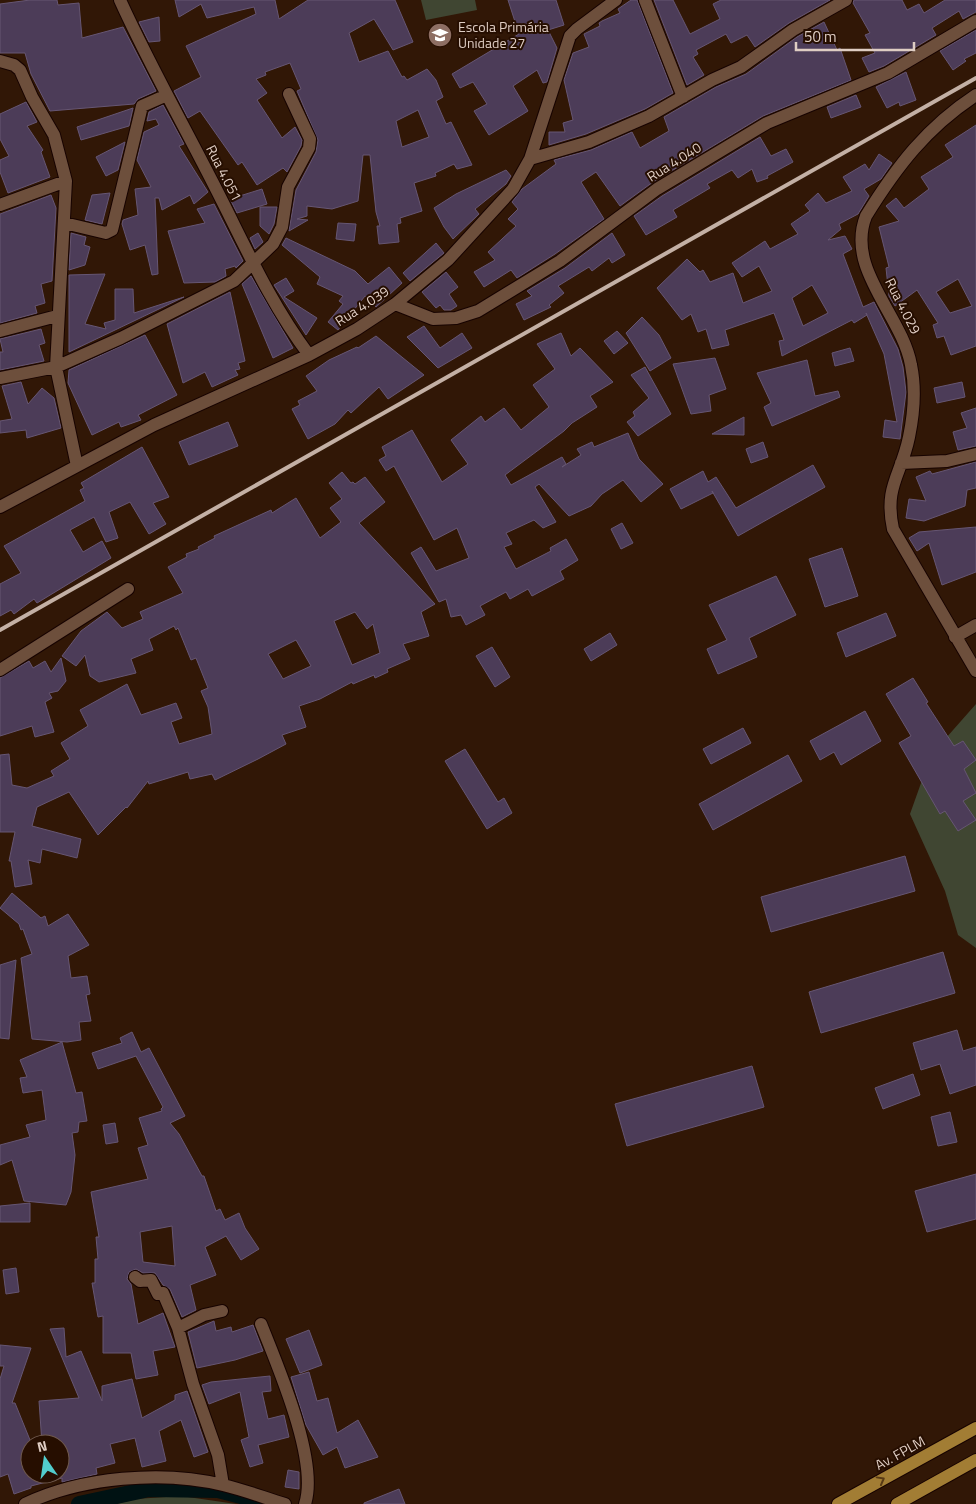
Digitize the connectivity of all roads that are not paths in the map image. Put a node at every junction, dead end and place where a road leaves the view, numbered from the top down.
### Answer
1 (120, 0) edge
2 (616, 0) edge
3 (645, 0) edge
4 (846, 0) edge
5 (976, 21) edge
6 (0, 61) edge
7 (289, 94) dead end
8 (167, 95) junction
9 (976, 95) edge
10 (683, 97) junction
11 (530, 159) junction
12 (66, 181) junction
13 (0, 205) edge
14 (64, 222) junction
15 (252, 262) junction
16 (395, 304) junction
17 (57, 316) junction
18 (0, 330) edge
19 (309, 355) junction
20 (56, 367) junction
21 (0, 378) edge
22 (976, 454) edge
23 (901, 463) junction
24 (77, 466) junction
25 (0, 507) edge
26 (128, 589) dead end
27 (976, 625) edge
28 (955, 637) junction
29 (0, 670) edge
30 (976, 671) edge
31 (134, 1277) dead end
32 (222, 1311) dead end
33 (261, 1324) dead end
34 (178, 1328) junction
35 (976, 1428) edge
36 (976, 1460) edge
37 (223, 1484) junction
38 (25, 1504) edge
39 (286, 1504) edge
40 (305, 1504) edge
41 (838, 1504) edge
42 (897, 1504) edge

1 - 8 street, Rua 4.051
2 - 11 street, Rua 4.039
3 - 10 street
4 - 10 street
5 - 16 street, Rua 4.040
6 - 12 street
7 - 15 street
8 - 14 street
8 - 15 street, Rua 4.051
9 - 23 street, Rua 4.029
10 - 11 street
11 - 16 street, Rua 4.039
12 - 13 street
12 - 14 street
14 - 17 street
15 - 19 street, Rua 4.051
15 - 20 street
16 - 19 street, Rua 4.039
17 - 18 street
17 - 20 street
19 - 24 street, Rua 4.039
20 - 21 street
20 - 24 street
22 - 23 street
23 - 28 street, Rua 4.029
24 - 25 street, Rua 4.039
26 - 29 street
27 - 28 street
28 - 30 street, Rua 4.029
31 - 34 street
32 - 34 street
33 - 40 street
34 - 37 street
41 -> 35 main road, Av. FPLM
36 - 42 main road
37 - 38 street
37 - 39 street

